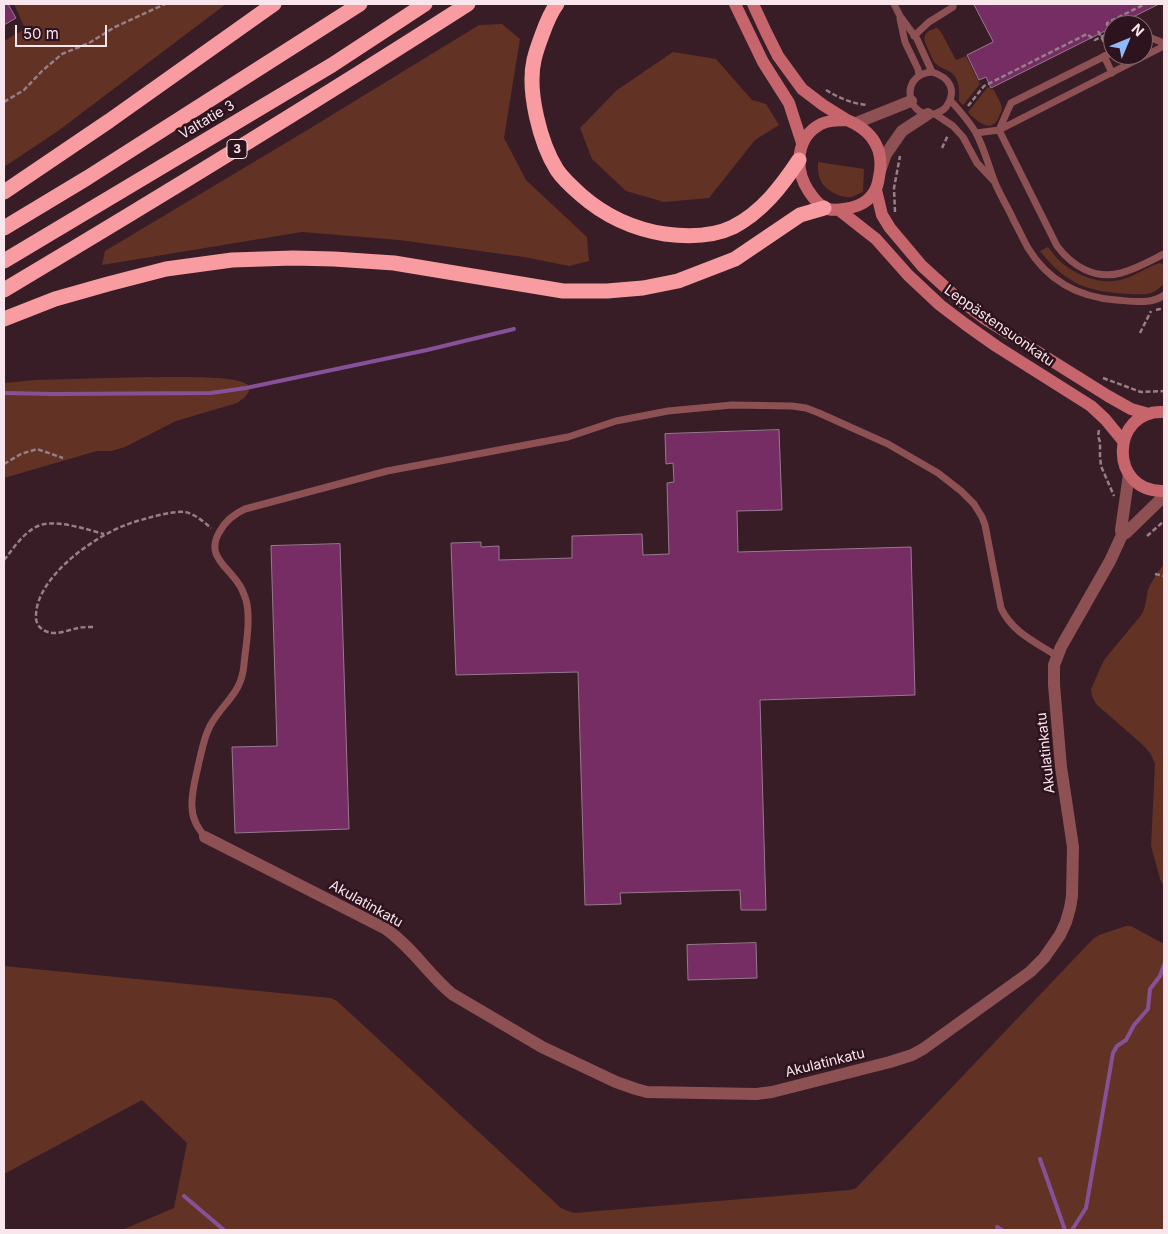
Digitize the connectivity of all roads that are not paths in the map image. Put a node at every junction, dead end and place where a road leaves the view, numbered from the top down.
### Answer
1 (274, 4) edge
2 (360, 4) edge
3 (425, 4) edge
4 (468, 4) edge
5 (557, 4) edge
6 (735, 4) edge
7 (753, 4) edge
8 (894, 4) edge
9 (954, 4) edge
10 (900, 16) junction
11 (914, 36) junction
12 (1164, 45) edge
13 (1103, 57) edge
14 (1108, 65) edge
15 (932, 72) junction
16 (1112, 73) junction
17 (919, 75) junction
18 (950, 100) junction
19 (911, 101) junction
20 (931, 114) junction
21 (852, 122) junction
22 (998, 130) junction
23 (976, 133) junction
24 (802, 143) junction
25 (799, 160) junction
26 (881, 168) junction
27 (994, 180) junction
28 (876, 190) junction
29 (4, 192) edge
30 (832, 209) junction
31 (4, 228) edge
32 (1164, 254) edge
33 (4, 261) edge
34 (4, 290) edge
35 (1164, 295) edge
36 (4, 319) edge
37 (1164, 412) edge
38 (1149, 414) junction
39 (1124, 442) junction
40 (1129, 474) junction
41 (1164, 491) edge
42 (1164, 496) edge
43 (1122, 535) junction
44 (1057, 656) junction
45 (205, 837) joint

1 - 29 highway
2 - 31 highway, Valtatie 3
3 - 33 highway, Valtatie 3
4 - 34 highway, 3
5 - 25 highway
6 - 24 main road
7 - 21 main road
8 - 10 lane
9 - 11 lane
10 - 11 lane
10 - 17 lane
11 - 15 lane
12 - 16 lane
13 - 22 lane
14 - 16 lane
15 - 17 lane
15 - 18 lane
16 - 22 lane
17 - 19 lane
18 - 20 lane
18 - 23 lane
19 - 20 lane
19 - 21 street
20 - 26 street
20 - 27 lane
21 - 24 main road
21 - 26 main road
22 - 23 lane
22 - 32 lane
23 - 27 lane
24 - 25 main road
25 - 30 main road
26 - 28 main road
27 - 35 lane
28 - 30 main road
28 - 38 main road, Leppästensuonkatu
30 - 36 highway
30 - 39 main road, Leppästensuonkatu
37 - 38 main road
38 - 39 main road
39 - 40 main road
40 - 41 main road
40 - 43 street, Akulatinkatu
42 - 43 street, Akulatinkatu
43 - 44 street, Akulatinkatu
44 - 45 street, Akulatinkatu
44 - 45 lane

